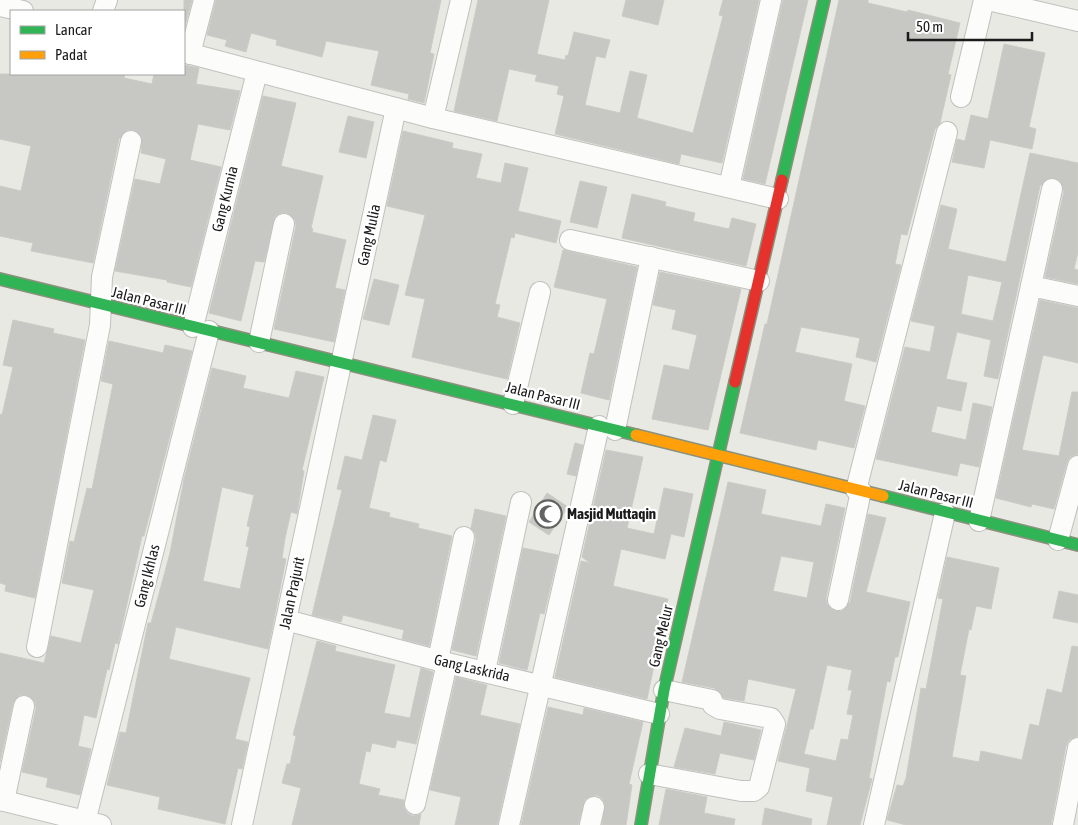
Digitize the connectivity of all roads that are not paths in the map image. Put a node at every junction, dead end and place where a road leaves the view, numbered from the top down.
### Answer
1 (204, 0) edge
2 (461, 0) edge
3 (771, 0) edge
4 (824, 0) edge
5 (984, 0) edge
6 (988, 0) edge
7 (0, 6) edge
8 (1060, 8) edge
9 (18, 10) edge
10 (1078, 21) edge
11 (187, 50) edge
12 (257, 72) junction
13 (961, 97) dead end
14 (396, 108) junction
15 (433, 118) junction
16 (947, 132) dead end
17 (131, 141) dead end
18 (729, 187) junction
19 (1052, 189) dead end
20 (778, 199) junction
21 (284, 224) dead end
22 (570, 240) dead end
23 (651, 257) junction
24 (0, 279) edge
25 (759, 281) junction
26 (1031, 286) junction
27 (540, 292) dead end
28 (1078, 296) edge
29 (101, 304) junction
30 (201, 329) junction
31 (259, 342) junction
32 (342, 361) junction
33 (513, 404) junction
34 (607, 428) junction
35 (717, 455) junction
36 (1078, 466) edge
37 (858, 490) junction
38 (521, 502) dead end
39 (945, 513) junction
40 (979, 520) junction
41 (464, 537) dead end
42 (1058, 540) junction
43 (1078, 545) edge
44 (838, 600) dead end
45 (286, 620) junction
46 (37, 647) dead end
47 (442, 662) junction
48 (485, 671) junction
49 (540, 685) junction
50 (664, 690) junction
51 (24, 706) dead end
52 (659, 714) junction
53 (1078, 748) edge
54 (649, 774) junction
55 (2, 801) edge
56 (415, 804) dead end
57 (93, 823) edge
58 (242, 825) edge
59 (509, 825) edge
60 (641, 825) edge
61 (874, 825) edge
62 (1063, 825) edge

1 - 11 street
2 - 15 street
3 - 18 street
4 - 20 street, Gang Melur
5 - 13 street
6 - 8 street
7 - 9 street
8 - 10 street
11 - 12 street
12 - 14 street
12 - 30 street, Gang Kurnia
14 - 15 street
14 - 32 street, Gang Mulia
15 - 18 street
16 - 37 street
17 - 29 street
18 - 20 street
19 - 26 street
20 - 25 street, Gang Melur
21 - 31 street
22 - 23 street
23 - 25 street
23 - 34 street
24 - 29 street, Jalan Pasar III
25 - 35 street, Gang Melur
26 - 28 street
26 - 40 street
27 - 33 street
29 - 30 street, Jalan Pasar III
29 - 46 street
30 - 31 street, Jalan Pasar III
30 - 57 street, Gang Ikhlas
31 - 32 street, Jalan Pasar III
32 - 33 street, Jalan Pasar III
32 - 45 street, Jalan Prajurit
33 - 34 street, Jalan Pasar III
34 - 35 street, Jalan Pasar III
34 - 49 street
35 - 37 street, Jalan Pasar III
35 - 50 street, Gang Melur
36 - 42 street
37 - 39 street, Jalan Pasar III
37 - 44 street
38 - 48 street
39 - 40 street, Jalan Pasar III
39 - 61 street
40 - 42 street, Jalan Pasar III
41 - 47 street
42 - 43 street, Jalan Pasar III
45 - 47 street, Gang Laskrida
45 - 58 street, Jalan Prajurit
47 - 48 street, Gang Laskrida
47 - 56 street
48 - 49 street, Gang Laskrida
49 - 52 street, Gang Laskrida
49 - 59 street
50 - 52 street, Gang Melur
50 - 54 street
51 - 55 street
52 - 54 street, Gang Melur
53 - 62 street
54 - 60 street, Gang Melur
55 - 57 street

